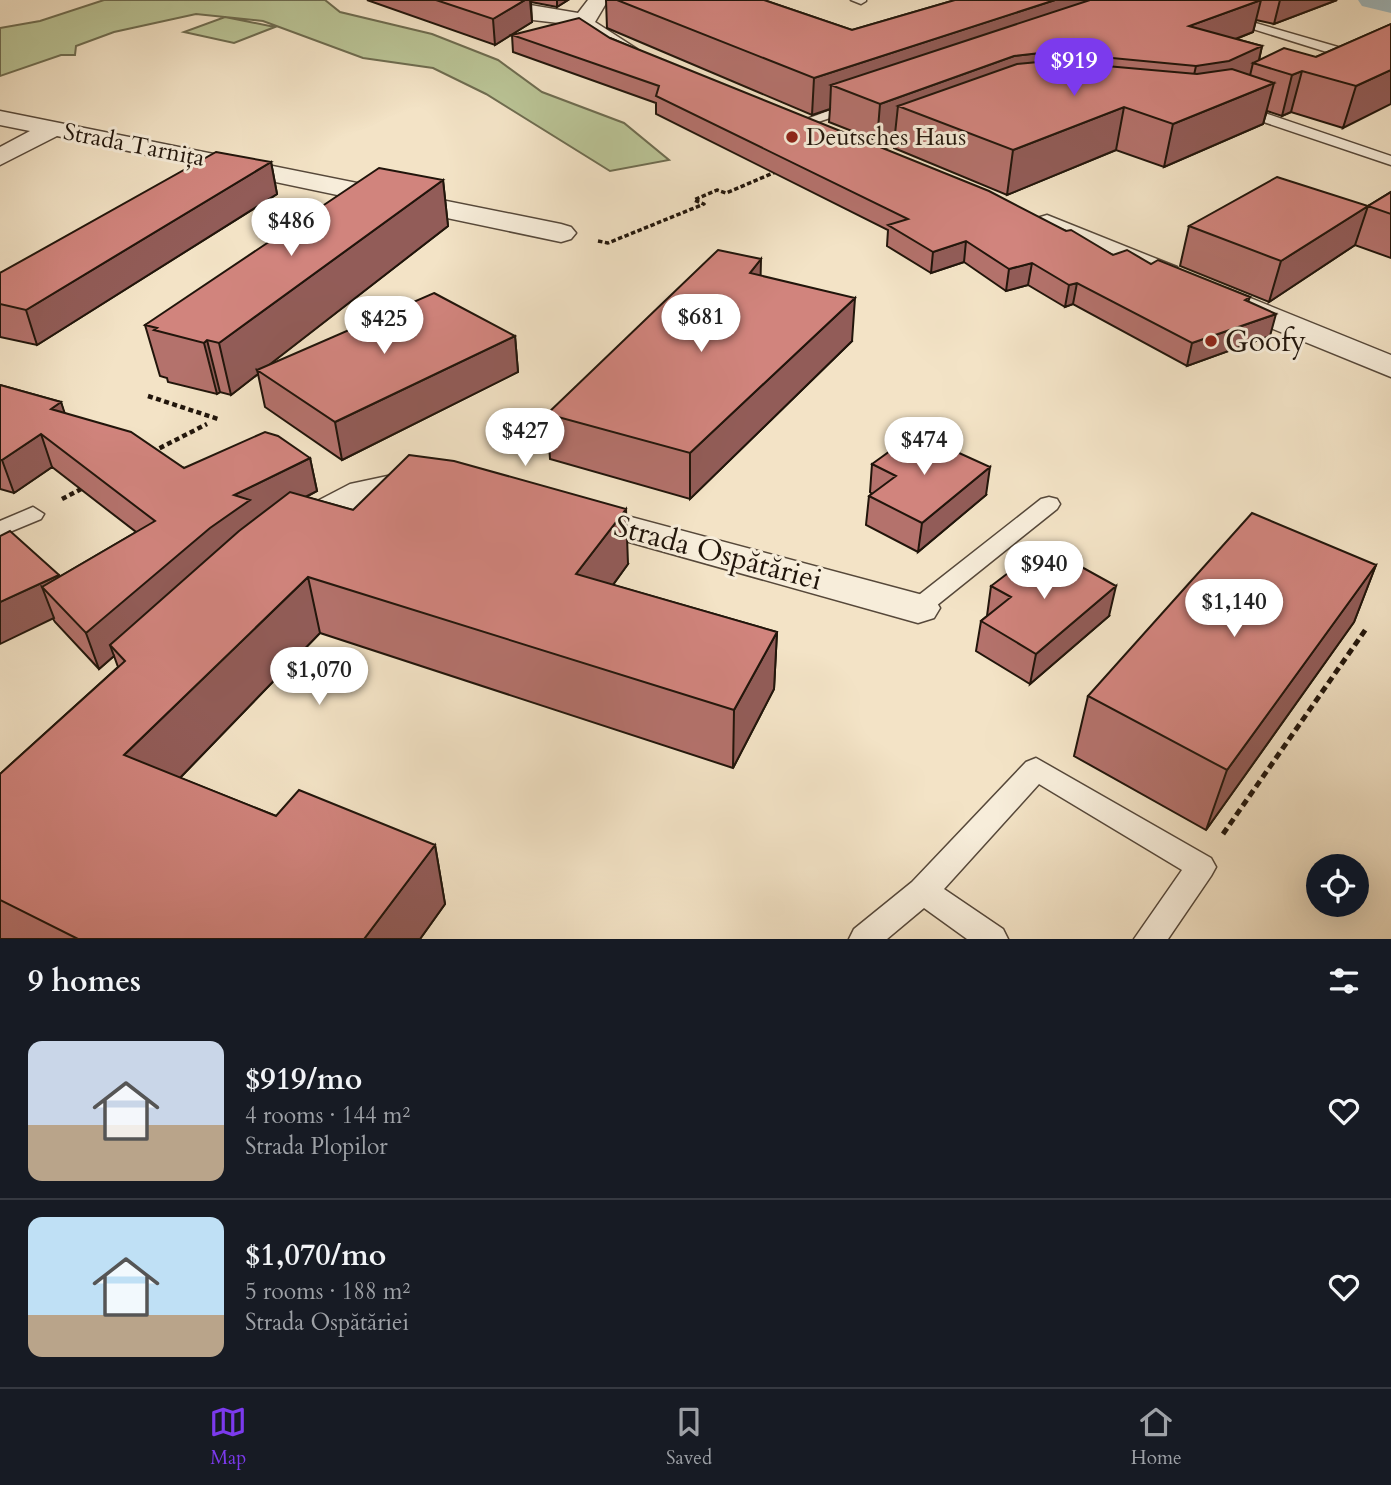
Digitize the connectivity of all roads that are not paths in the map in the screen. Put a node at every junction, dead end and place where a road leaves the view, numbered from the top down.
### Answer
1 (475, 0) edge
2 (591, 10) edge
3 (1213, 14) edge
4 (1315, 60) edge
5 (654, 62) edge
6 (1230, 100) edge
7 (867, 101) edge
8 (0, 118) edge
9 (792, 119) joint
10 (932, 126) edge
11 (54, 128) junction
12 (850, 142) junction
13 (0, 158) edge
14 (1391, 161) edge
15 (906, 166) edge
16 (1021, 213) edge
17 (561, 233) dead end
18 (1391, 367) edge
19 (460, 485) edge
20 (1049, 504) dead end
21 (541, 505) edge
22 (33, 514) road end
23 (0, 529) edge
24 (265, 552) edge
25 (918, 608) joint
26 (923, 891) junction
27 (865, 939) edge
28 (992, 939) edge
29 (1150, 939) edge

1 - 2 street
2 - 5 street
3 - 4 lane
6 - 14 lane
7 - 9 lane
8 - 11 street
9 - 12 street
10 - 12 lane
11 - 13 street, Strada Tarnița
11 - 17 street, Strada Tarnița
12 - 15 street
16 - 18 street
19 - 24 street
20 - 25 lane
21 - 25 street, Strada Ospătăriei
22 - 23 lane
26 - 27 lane
26 - 28 lane
26 - 29 lane

